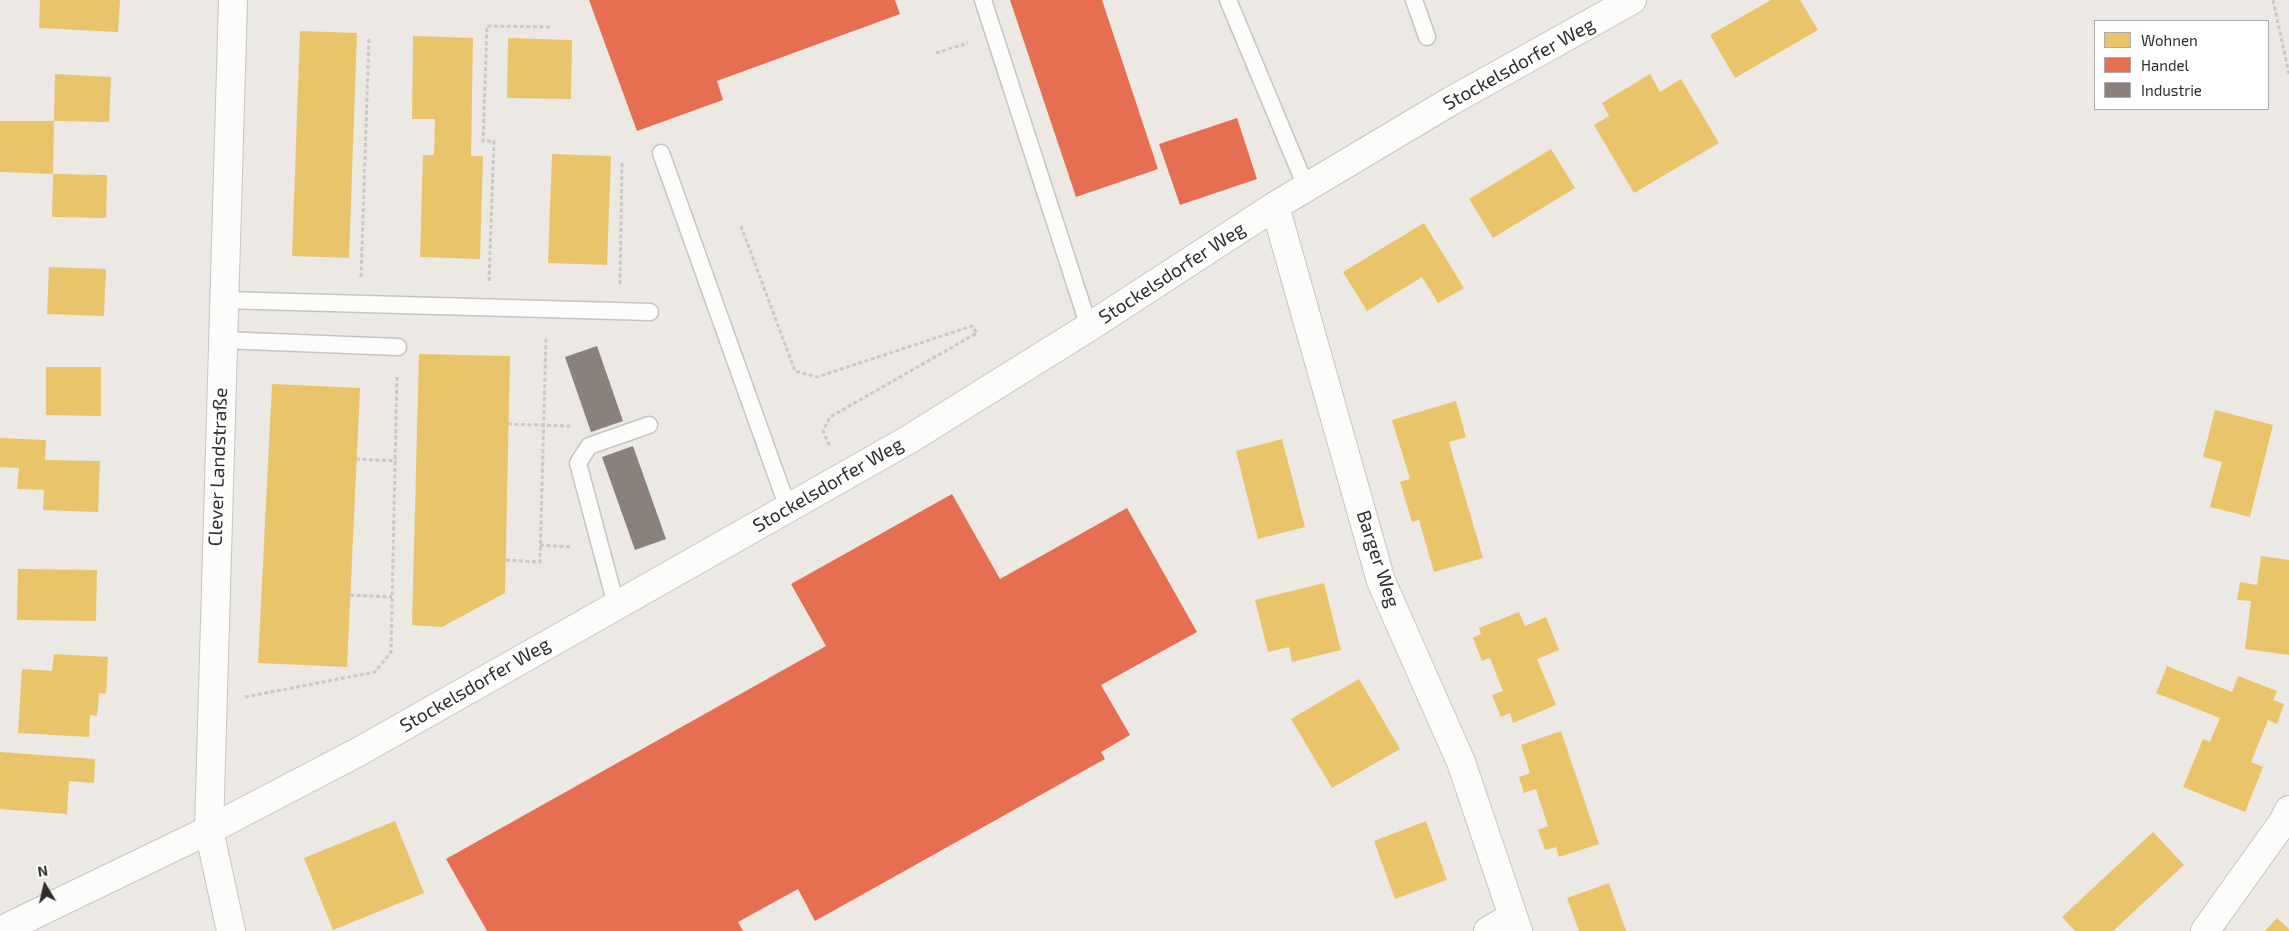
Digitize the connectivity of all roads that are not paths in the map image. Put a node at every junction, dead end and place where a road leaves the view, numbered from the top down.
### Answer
1 (233, 0) edge
2 (983, 0) edge
3 (1228, 0) edge
4 (1414, 0) edge
5 (1632, 0) edge
6 (1427, 37) dead end
7 (661, 153) dead end
8 (1307, 189) junction
9 (1275, 206) junction
10 (223, 300) junction
11 (650, 312) dead end
12 (1090, 327) junction
13 (222, 340) junction
14 (398, 347) road end
15 (649, 425) dead end
16 (788, 508) junction
17 (616, 605) junction
18 (2289, 810) edge
19 (209, 830) junction
20 (1515, 924) edge
21 (0, 931) edge
22 (231, 931) edge
23 (1488, 931) edge
24 (2206, 931) edge

1 - 10 street, Clever Landstraße
2 - 12 lane
3 - 8 lane
4 - 6 lane
5 - 8 street, Stockelsdorfer Weg
7 - 16 lane
8 - 9 street, Stockelsdorfer Weg
9 - 12 street, Stockelsdorfer Weg
9 - 20 street, Barger Weg
10 - 11 lane
10 - 13 street, Clever Landstraße
12 - 16 street, Stockelsdorfer Weg
13 - 14 lane
13 - 19 street, Clever Landstraße
15 - 17 lane
16 - 17 street, Stockelsdorfer Weg
17 - 19 street, Stockelsdorfer Weg
18 - 24 street
19 - 21 street, Stockelsdorfer Weg
19 - 22 street, Clever Landstraße
20 - 23 street

